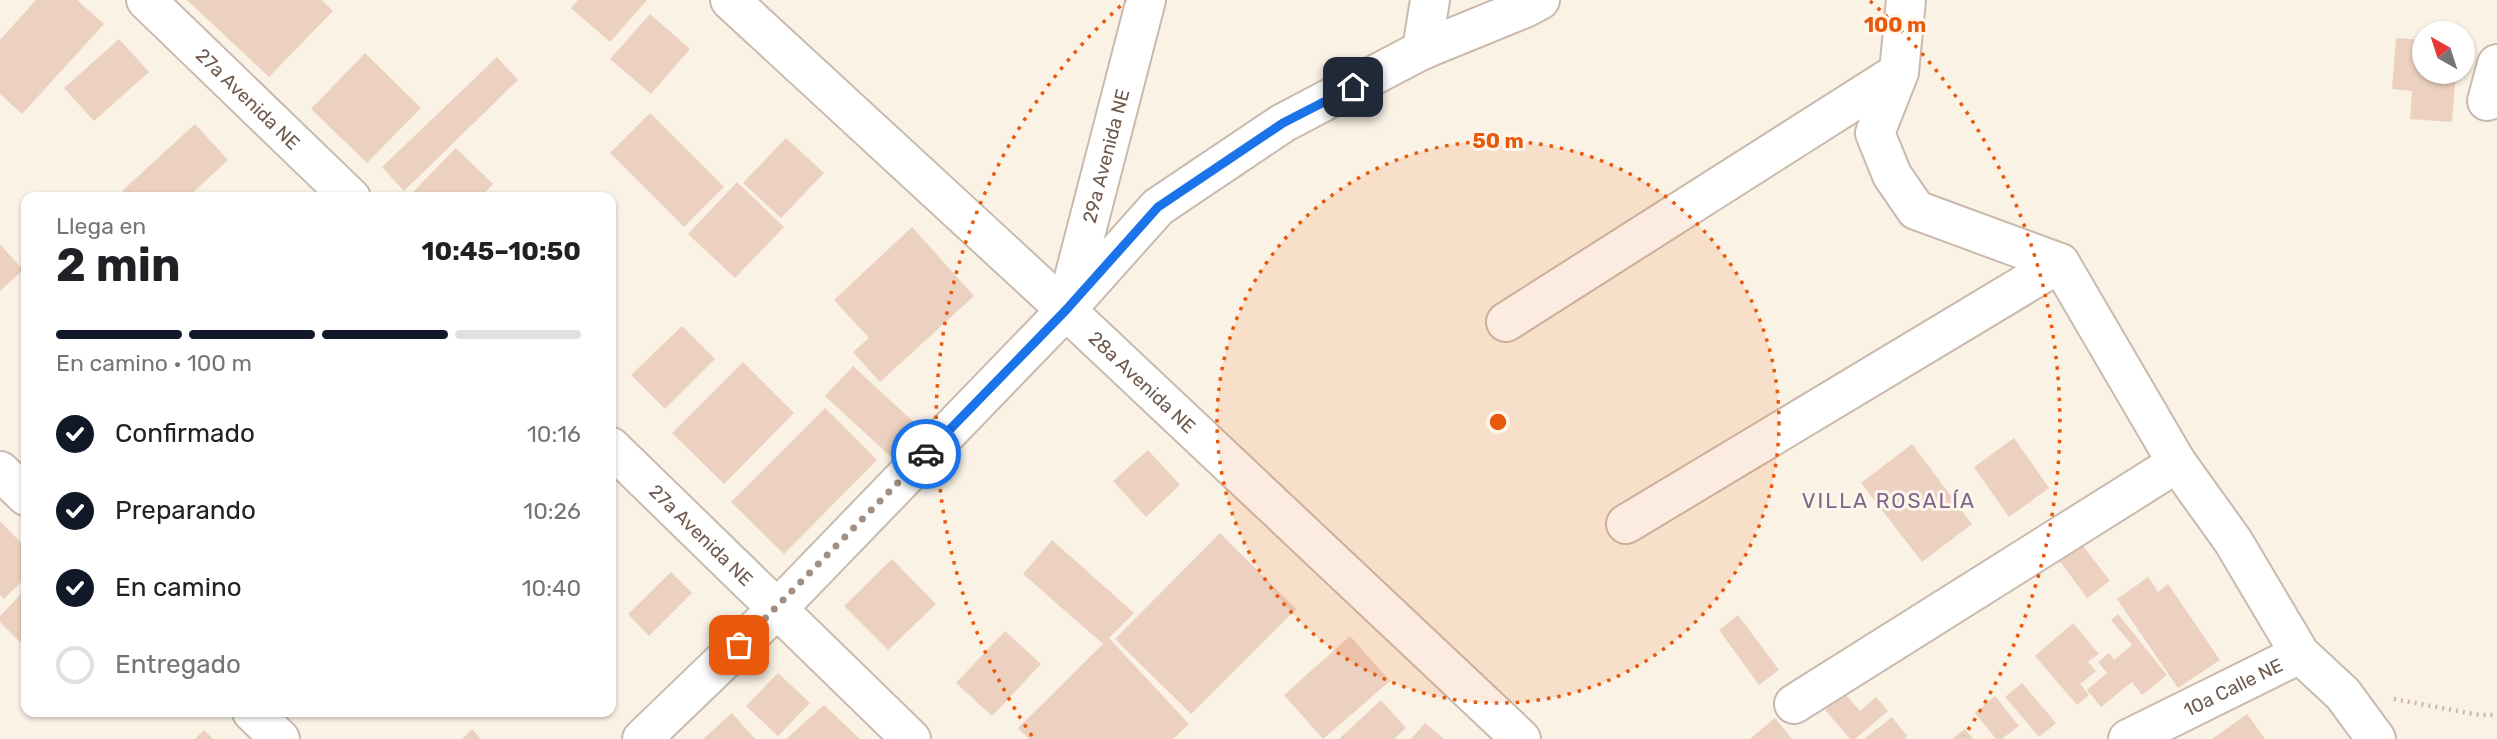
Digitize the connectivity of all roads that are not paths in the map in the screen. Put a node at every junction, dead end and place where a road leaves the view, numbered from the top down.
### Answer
1 (146, 0) edge
2 (730, 0) edge
3 (1146, 0) edge
4 (1430, 0) edge
5 (1539, 0) edge
6 (1906, 0) edge
7 (1422, 50) junction
8 (2497, 64) edge
9 (1899, 72) junction
10 (2487, 101) dead end
11 (345, 192) edge
12 (2060, 264) junction
13 (1066, 310) junction
14 (1506, 322) dead end
15 (616, 452) edge
16 (2176, 463) junction
17 (0, 471) edge
18 (21, 491) edge
19 (1626, 524) dead end
20 (778, 608) junction
21 (2300, 654) junction
22 (1794, 704) dead end
23 (257, 717) edge
24 (280, 739) edge
25 (642, 739) edge
26 (911, 739) edge
27 (1521, 739) edge
28 (2128, 739) edge
29 (2376, 739) edge

1 - 11 street, 27a Avenida NE
2 - 13 street, 28a Avenida NE
3 - 13 street, 29a Avenida NE
4 - 7 street
5 - 7 street
6 - 9 street
7 - 13 street
8 - 10 street
9 - 12 street
9 - 14 street
12 - 16 street
12 - 19 street
13 - 20 street
13 - 27 street, 28a Avenida NE
15 - 20 street, 27a Avenida NE
16 - 21 street
16 - 22 street
17 - 18 street
20 - 25 street
20 - 26 street, 27a Avenida NE
21 - 28 street, 10a Calle NE
21 - 29 street
23 - 24 street

